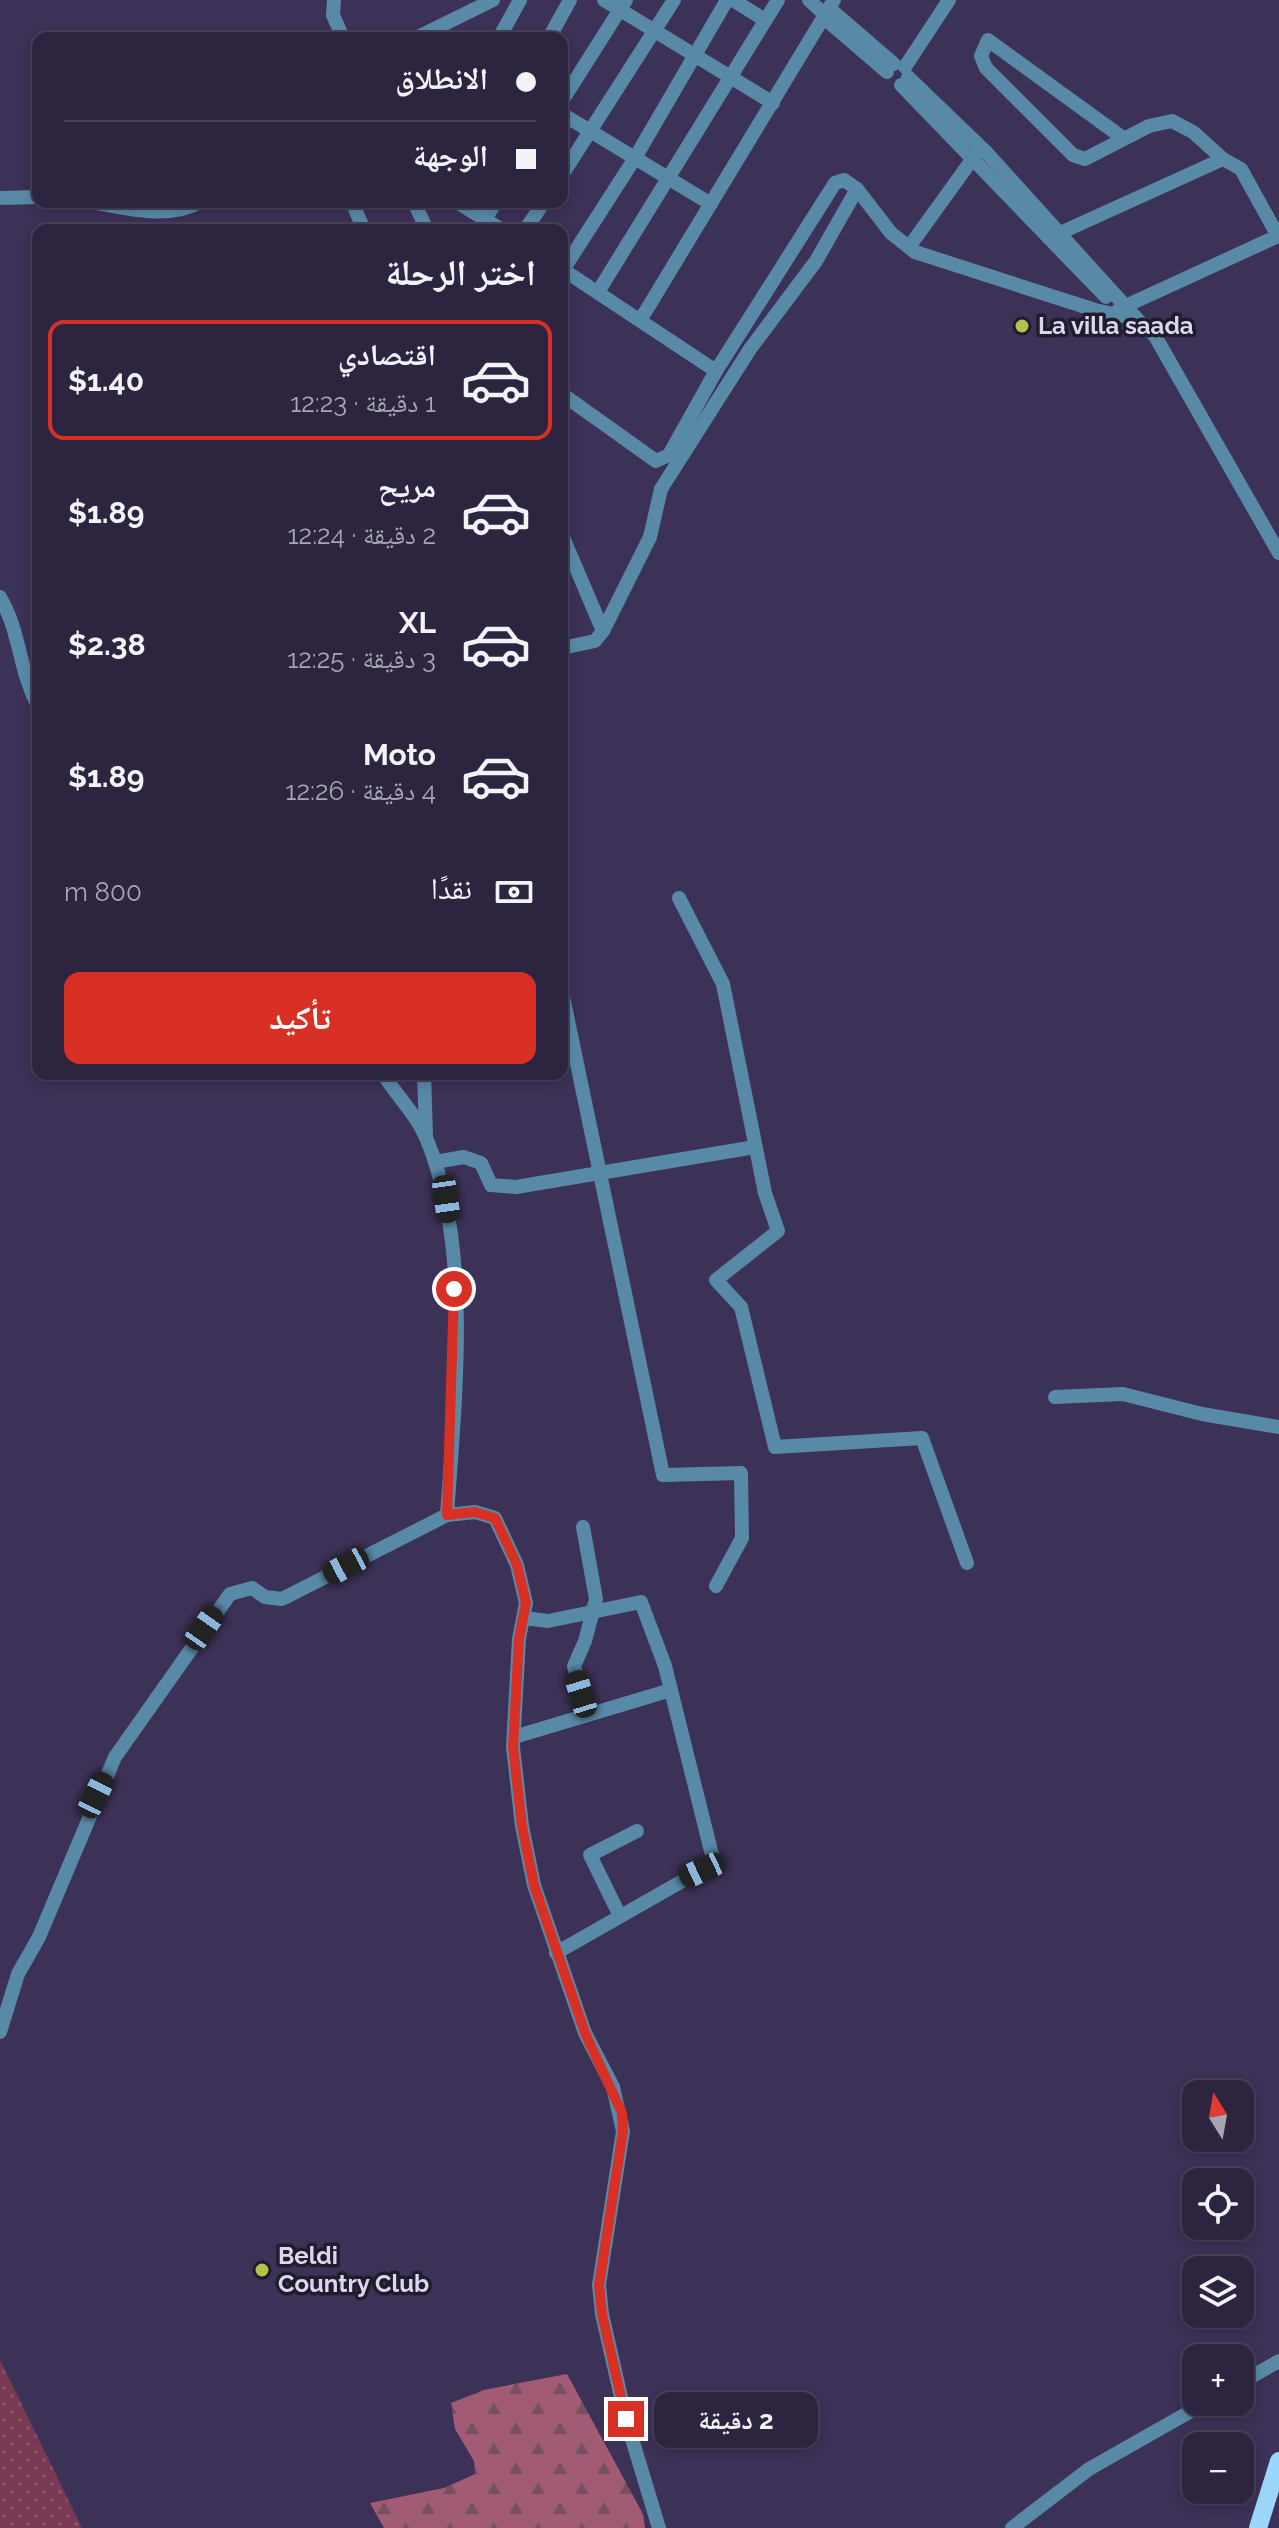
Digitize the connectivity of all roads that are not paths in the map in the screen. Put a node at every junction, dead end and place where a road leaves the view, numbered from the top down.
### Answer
1 (335, 0) edge
2 (493, 0) edge
3 (520, 0) edge
4 (570, 0) edge
5 (604, 0) edge
6 (674, 0) edge
7 (727, 0) edge
8 (733, 0) edge
9 (778, 0) edge
10 (809, 0) edge
11 (949, 0) edge
12 (623, 5) edge
13 (828, 10) edge
14 (765, 20) junction
15 (655, 31) junction
16 (340, 32) edge
17 (434, 32) edge
18 (502, 32) edge
19 (552, 32) edge
20 (695, 55) junction
21 (899, 73) junction
22 (732, 78) junction
23 (568, 92) edge
24 (773, 103) junction
25 (568, 118) edge
26 (590, 132) junction
27 (1123, 138) junction
28 (978, 152) junction
29 (635, 158) junction
30 (1223, 159) junction
31 (568, 166) edge
32 (669, 179) junction
33 (857, 189) junction
34 (32, 197) edge
35 (0, 198) edge
36 (711, 204) junction
37 (129, 208) edge
38 (190, 208) edge
39 (466, 208) edge
40 (492, 208) edge
41 (484, 220) junction
42 (491, 224) edge
43 (1055, 235) junction
44 (1278, 237) edge
45 (909, 247) junction
46 (568, 261) edge
47 (568, 272) edge
48 (598, 292) junction
49 (1121, 311) junction
50 (641, 319) junction
51 (716, 371) junction
52 (568, 398) edge
53 (568, 549) edge
54 (1279, 553) edge
55 (0, 597) edge
56 (603, 631) junction
57 (568, 647) edge
58 (32, 693) edge
59 (679, 898) dead end
60 (568, 1020) edge
61 (387, 1080) edge
62 (424, 1080) edge
63 (426, 1136) junction
64 (755, 1147) junction
65 (435, 1162) junction
66 (600, 1172) junction
67 (1055, 1397) dead end
68 (1279, 1427) edge
69 (447, 1515) junction
70 (583, 1527) dead end
71 (967, 1563) dead end
72 (716, 1586) dead end
73 (594, 1611) junction
74 (524, 1618) junction
75 (671, 1690) junction
76 (586, 1714) junction
77 (514, 1737) junction
78 (637, 1831) dead end
79 (620, 1916) junction
80 (556, 1953) junction
81 (0, 2032) edge
82 (1279, 2361) edge
83 (1254, 2375) edge
84 (1182, 2416) edge
85 (1279, 2461) edge
86 (659, 2528) edge
87 (1012, 2528) edge
88 (1258, 2528) edge

1 - 16 street
2 - 17 street
3 - 18 street
4 - 19 street
5 - 12 street
6 - 15 street
7 - 20 street
8 - 14 street
9 - 14 street
10 - 13 street
11 - 21 street
12 - 15 street
12 - 23 street
13 - 21 street
13 - 24 street
14 - 22 street
15 - 20 street
15 - 26 street
20 - 22 street
20 - 29 street
21 - 28 street
22 - 24 street
22 - 32 street
24 - 36 street
25 - 26 street
26 - 29 street
26 - 31 street
27 - 27 street
27 - 30 street
28 - 43 street
28 - 45 street
29 - 32 street
29 - 46 street
30 - 43 street
30 - 44 street
32 - 36 street
32 - 48 street
33 - 45 street
33 - 51 street
33 - 56 street
34 - 35 street
36 - 50 street
37 - 38 street
39 - 41 street
40 - 41 street
41 - 42 street
43 - 49 street
44 - 49 street
45 - 49 street
47 - 48 street
48 - 50 street
49 - 54 street
50 - 51 street
51 - 52 street
53 - 56 street
55 - 58 street
56 - 57 street
59 - 64 street
60 - 66 street
61 - 63 street
62 - 63 street
63 - 65 street
64 - 66 street
64 - 71 street
65 - 66 street
65 - 69 street
66 - 72 street
67 - 68 street
69 - 74 street
69 - 81 street
70 - 73 street
73 - 74 street
73 - 75 street
73 - 76 street
74 - 77 street
75 - 76 street
75 - 79 street
76 - 77 street
77 - 80 street
78 - 79 street
79 - 80 street
80 - 86 street
82 - 83 street
84 - 87 street
85 - 88 main road

